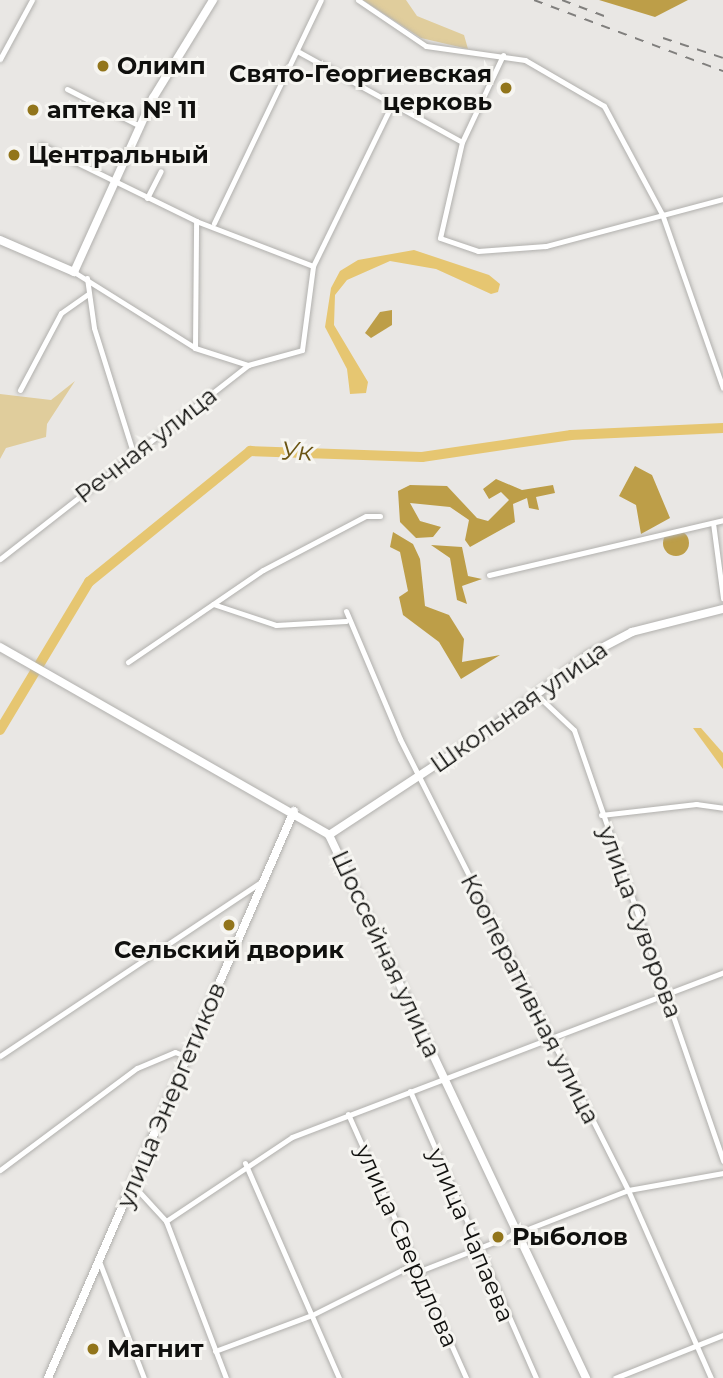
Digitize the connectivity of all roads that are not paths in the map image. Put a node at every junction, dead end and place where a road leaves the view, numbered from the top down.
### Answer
1 (32, 0) edge
2 (213, 0) edge
3 (321, 0) edge
4 (358, 0) edge
5 (299, 52) junction
6 (503, 55) junction
7 (0, 59) edge
8 (67, 89) dead end
9 (390, 107) junction
10 (140, 126) junction
11 (462, 142) junction
12 (41, 145) dead end
13 (161, 171) dead end
14 (114, 183) junction
15 (147, 198) junction
16 (723, 199) edge
17 (662, 214) junction
18 (196, 221) junction
19 (214, 223) junction
20 (0, 240) edge
21 (313, 266) junction
22 (74, 272) junction
23 (87, 278) junction
24 (88, 294) junction
25 (195, 348) junction
26 (248, 365) junction
27 (723, 388) edge
28 (20, 390) dead end
29 (134, 456) junction
30 (380, 516) dead end
31 (723, 520) edge
32 (713, 523) junction
33 (0, 559) edge
34 (489, 575) dead end
35 (723, 598) edge
36 (213, 604) junction
37 (723, 609) edge
38 (346, 611) dead end
39 (346, 621) junction
40 (4, 649) edge
41 (128, 662) dead end
42 (537, 695) junction
43 (419, 776) junction
44 (723, 808) edge
45 (293, 811) junction
46 (601, 815) junction
47 (329, 835) junction
48 (264, 880) junction
49 (723, 972) edge
50 (665, 993) junction
51 (548, 1038) junction
52 (0, 1056) edge
53 (188, 1057) junction
54 (445, 1080) junction
55 (410, 1091) junction
56 (348, 1114) junction
57 (723, 1161) edge
58 (244, 1163) junction
59 (0, 1170) edge
60 (723, 1173) edge
61 (133, 1185) junction
62 (628, 1190) junction
63 (166, 1221) junction
64 (520, 1236) junction
65 (479, 1252) junction
66 (99, 1261) junction
67 (414, 1264) junction
68 (417, 1272) junction
69 (312, 1315) junction
70 (723, 1335) edge
71 (696, 1343) junction
72 (215, 1351) junction
73 (48, 1378) edge
74 (144, 1378) edge
75 (226, 1378) edge
76 (339, 1378) edge
77 (466, 1378) edge
78 (536, 1378) edge
79 (586, 1378) edge
80 (615, 1378) edge
81 (711, 1378) edge

1 - 7 street
2 - 10 street
3 - 5 street
4 - 6 street
5 - 9 street
5 - 19 street
6 - 11 street
6 - 17 street
8 - 10 street
9 - 11 street
9 - 21 street
10 - 14 street
11 - 17 street
12 - 14 street
13 - 15 street
14 - 15 street
14 - 22 street
15 - 18 street
16 - 17 street
17 - 27 street
18 - 19 street
18 - 25 street
19 - 21 street
20 - 22 street
21 - 26 street, Речная улица
22 - 23 street
23 - 24 street
23 - 25 street
24 - 28 street
24 - 29 street
25 - 26 street
26 - 29 street, Речная улица
29 - 33 street, Речная улица
30 - 36 street
31 - 32 street
32 - 34 street
32 - 35 street
36 - 39 street
36 - 41 street
37 - 42 street, Школьная улица
38 - 39 street, Кооперативная улица
39 - 43 street, Кооперативная улица
40 - 45 street, Шоссейная улица
42 - 43 street, Школьная улица
42 - 46 street, улица Суворова
43 - 47 street, Школьная улица
43 - 51 street, Кооперативная улица
44 - 46 street
45 - 47 street, Шоссейная улица
45 - 48 street, улица Энергетиков
46 - 50 street, улица Суворова
47 - 54 street, Шоссейная улица
48 - 52 street
48 - 53 street, улица Энергетиков
49 - 50 street
50 - 51 street
50 - 57 street, улица Суворова
51 - 54 street
51 - 62 street, Кооперативная улица
53 - 59 street
53 - 61 street, улица Энергетиков
54 - 55 street
54 - 64 street, Шоссейная улица
55 - 56 street
55 - 65 street, улица Чапаева
56 - 58 street
56 - 67 street, улица Свердлова
58 - 63 street
58 - 69 street
60 - 62 street
61 - 63 street
61 - 66 street, улица Энергетиков
62 - 64 street
62 - 71 street, Кооперативная улица
63 - 72 street
64 - 65 street
64 - 79 street, Шоссейная улица
65 - 68 street
65 - 78 street, улица Чапаева
66 - 73 street, улица Энергетиков
66 - 74 street
67 - 68 street, улица Свердлова
67 - 69 street
68 - 77 street, улица Свердлова
69 - 72 street
69 - 76 street
70 - 71 street
71 - 80 street
71 - 81 street, Кооперативная улица
72 - 75 street

